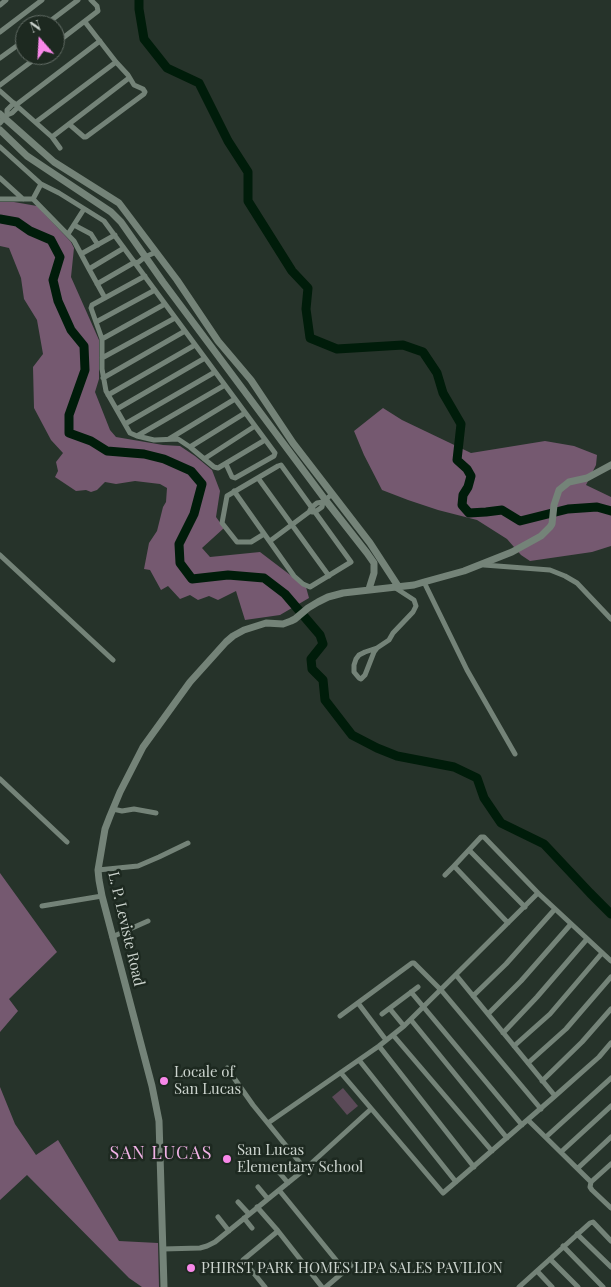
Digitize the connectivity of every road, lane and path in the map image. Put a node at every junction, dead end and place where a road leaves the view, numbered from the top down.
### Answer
1 (6, 0) edge
2 (42, 0) edge
3 (78, 0) edge
4 (91, 0) edge
5 (0, 5) edge
6 (58, 15) edge
7 (85, 22) junction
8 (0, 32) edge
9 (65, 37) edge
10 (100, 42) junction
11 (15, 47) edge
12 (0, 58) edge
13 (116, 62) junction
14 (27, 65) edge
15 (129, 78) junction
16 (0, 85) edge
17 (0, 91) edge
18 (16, 105) junction
19 (3, 117) edge
20 (36, 122) junction
21 (69, 124) junction
22 (0, 130) edge
23 (52, 137) junction
24 (0, 147) edge
25 (60, 148) dead end
26 (0, 178) edge
27 (41, 184) junction
28 (0, 199) edge
29 (24, 199) junction
30 (34, 199) junction
31 (84, 209) junction
32 (74, 225) junction
33 (68, 234) junction
34 (115, 235) junction
35 (98, 245) junction
36 (124, 248) junction
37 (156, 252) junction
38 (81, 254) junction
39 (146, 258) junction
40 (136, 264) junction
41 (89, 269) junction
42 (145, 276) junction
43 (97, 284) junction
44 (155, 290) junction
45 (105, 298) junction
46 (165, 304) junction
47 (175, 318) junction
48 (96, 322) junction
49 (185, 331) junction
50 (102, 339) junction
51 (195, 345) junction
52 (102, 358) junction
53 (205, 358) junction
54 (215, 372) junction
55 (104, 378) junction
56 (225, 385) junction
57 (108, 395) junction
58 (235, 399) junction
59 (116, 409) junction
60 (245, 413) junction
61 (125, 424) junction
62 (255, 426) junction
63 (138, 436) junction
64 (169, 440) junction
65 (265, 440) junction
66 (190, 447) junction
67 (204, 459) junction
68 (226, 464) junction
69 (611, 465) edge
70 (258, 478) junction
71 (234, 491) junction
72 (332, 494) junction
73 (324, 501) junction
74 (312, 511) junction
75 (292, 525) junction
76 (264, 534) junction
77 (270, 541) junction
78 (0, 555) edge
79 (381, 559) junction
80 (374, 563) junction
81 (481, 564) junction
82 (329, 576) junction
83 (424, 582) junction
84 (395, 586) junction
85 (368, 589) junction
86 (611, 619) edge
87 (377, 648) junction
88 (113, 660) dead end
89 (515, 754) dead end
90 (0, 779) edge
91 (113, 808) junction
92 (156, 813) dead end
93 (67, 842) dead end
94 (188, 843) dead end
95 (469, 850) junction
96 (454, 866) junction
97 (98, 870) junction
98 (445, 875) dead end
99 (538, 893) junction
100 (102, 896) junction
101 (42, 906) dead end
102 (524, 907) junction
103 (555, 909) junction
104 (148, 921) dead end
105 (508, 923) junction
106 (571, 924) junction
107 (112, 937) junction
108 (587, 939) junction
109 (602, 953) junction
110 (611, 962) edge
111 (456, 975) junction
112 (611, 977) edge
113 (418, 987) dead end
114 (441, 990) junction
115 (412, 992) junction
116 (473, 996) junction
117 (358, 1003) junction
118 (425, 1006) junction
119 (390, 1009) junction
120 (611, 1009) edge
121 (382, 1014) dead end
122 (488, 1014) junction
123 (340, 1016) dead end
124 (410, 1020) junction
125 (404, 1026) junction
126 (503, 1033) junction
127 (393, 1035) junction
128 (386, 1040) junction
129 (611, 1043) edge
130 (379, 1046) junction
131 (514, 1046) junction
132 (359, 1060) junction
133 (528, 1063) junction
134 (226, 1068) dead end
135 (341, 1073) junction
136 (611, 1078) edge
137 (542, 1081) junction
138 (555, 1096) junction
139 (611, 1106) edge
140 (371, 1109) junction
141 (541, 1109) junction
142 (528, 1120) junction
143 (268, 1123) junction
144 (522, 1125) junction
145 (546, 1137) junction
146 (611, 1137) edge
147 (508, 1138) junction
148 (492, 1151) junction
149 (561, 1152) junction
150 (474, 1166) junction
151 (610, 1166) edge
152 (578, 1168) junction
153 (305, 1169) junction
154 (278, 1171) dead end
155 (456, 1182) junction
156 (592, 1182) junction
157 (288, 1183) junction
158 (258, 1187) dead end
159 (279, 1190) junction
160 (268, 1200) junction
161 (238, 1202) dead end
162 (258, 1207) junction
163 (611, 1208) edge
164 (246, 1216) junction
165 (218, 1217) dead end
166 (252, 1228) dead end
167 (229, 1231) junction
168 (278, 1231) junction
169 (577, 1234) junction
170 (611, 1241) edge
171 (563, 1246) junction
172 (163, 1249) junction
173 (550, 1259) junction
174 (354, 1263) dead end
175 (611, 1267) edge
176 (345, 1271) junction
177 (537, 1271) junction
178 (522, 1286) edge
179 (164, 1287) edge
180 (265, 1287) edge
181 (322, 1287) edge
182 (326, 1287) edge
183 (552, 1287) edge
184 (578, 1287) edge
185 (603, 1287) edge

1 - 5 street
2 - 8 street
3 - 6 street
4 - 7 street
7 - 9 street
7 - 10 street
10 - 13 street
10 - 18 street
11 - 12 street
13 - 15 street
13 - 20 street
14 - 16 street
15 - 21 street
15 - 21 street
17 - 18 street
18 - 19 street
18 - 20 street
19 - 37 street
20 - 23 street
21 - 23 street
22 - 39 street
23 - 25 street
24 - 27 street
26 - 29 street
27 - 30 street
27 - 31 street
28 - 29 street
29 - 30 street
30 - 33 street
31 - 32 street
31 - 34 street
32 - 33 street
32 - 35 street
33 - 38 street
34 - 35 street
34 - 36 street
35 - 38 street
36 - 40 street
36 - 41 street
37 - 39 street
37 - 72 street
38 - 41 street
39 - 40 street
39 - 73 street
40 - 42 street
40 - 43 street
41 - 43 street
42 - 44 street
42 - 45 street
43 - 45 street
44 - 46 street
44 - 48 street
45 - 48 street
46 - 47 street
46 - 50 street
47 - 49 street
47 - 52 street
48 - 50 street
49 - 51 street
49 - 55 street
50 - 52 street
51 - 53 street
51 - 57 street
52 - 55 street
53 - 54 street
53 - 59 street
54 - 56 street
54 - 61 street
55 - 57 street
56 - 58 street
56 - 63 street
57 - 59 street
58 - 60 street
58 - 64 street
59 - 61 street
60 - 62 street
60 - 66 street
61 - 63 street
62 - 65 street
62 - 67 street
63 - 64 street
64 - 66 street
65 - 68 street
65 - 68 street
66 - 67 street
67 - 68 street
69 - 81 street, L. P. Leviste Road
70 - 71 street
70 - 74 street
70 - 75 street
71 - 76 street
71 - 76 street
72 - 73 street
72 - 79 street
73 - 74 street
73 - 80 street
74 - 75 street
74 - 82 street
75 - 77 street
75 - 82 street
76 - 77 street
77 - 82 street
78 - 88 street
79 - 80 street
79 - 84 street
80 - 85 street
81 - 83 street, L. P. Leviste Road
81 - 86 street
83 - 84 street, L. P. Leviste Road
83 - 89 street
84 - 85 street, L. P. Leviste Road
84 - 87 street
85 - 91 street, L. P. Leviste Road
87 - 87 street
90 - 93 street
91 - 92 street
91 - 97 street, L. P. Leviste Road
94 - 97 street
95 - 96 street
95 - 99 street
95 - 102 street
96 - 98 street
96 - 105 street
97 - 100 street, L. P. Leviste Road
99 - 102 street
99 - 103 street
100 - 101 street
100 - 107 street, L. P. Leviste Road
102 - 105 street
103 - 106 street
103 - 116 street
104 - 107 street
105 - 111 street
106 - 108 street
106 - 122 street
107 - 172 street, L. P. Leviste Road
108 - 109 street
108 - 126 street
109 - 110 street
109 - 131 street
111 - 114 street
111 - 116 street
112 - 133 street
113 - 115 street
114 - 117 street
114 - 118 street
114 - 141 street
115 - 118 street
115 - 119 street
116 - 122 street
117 - 123 street
117 - 128 street
118 - 124 street
118 - 144 street
119 - 121 street
119 - 125 street
120 - 137 street
122 - 126 street
124 - 125 street
124 - 147 street
125 - 127 street
126 - 131 street
127 - 128 street
127 - 148 street
128 - 130 street
129 - 138 street
130 - 132 street
130 - 150 street
131 - 133 street
132 - 135 street
132 - 155 street
133 - 137 street
134 - 143 street
135 - 140 street
135 - 143 street
136 - 145 street
137 - 138 street
138 - 141 street
139 - 149 street
140 - 153 street
140 - 155 street
141 - 142 street
142 - 144 street
142 - 145 street
143 - 153 street
144 - 147 street
145 - 149 street
146 - 152 street
147 - 148 street
148 - 150 street
149 - 152 street
150 - 155 street
151 - 156 street
152 - 156 street
153 - 157 street
154 - 157 street
156 - 163 street
157 - 159 street
158 - 160 street
159 - 160 street
159 - 176 street
160 - 162 street
161 - 164 street
162 - 164 street
162 - 168 street
164 - 166 street
164 - 167 street
165 - 167 street
167 - 172 street
168 - 180 street
168 - 181 street
169 - 170 street
169 - 171 street
169 - 175 street
171 - 173 street
171 - 185 street
172 - 179 street, L. P. Leviste Road
173 - 177 street
173 - 184 street
174 - 176 street
176 - 182 street
177 - 178 street
177 - 183 street

